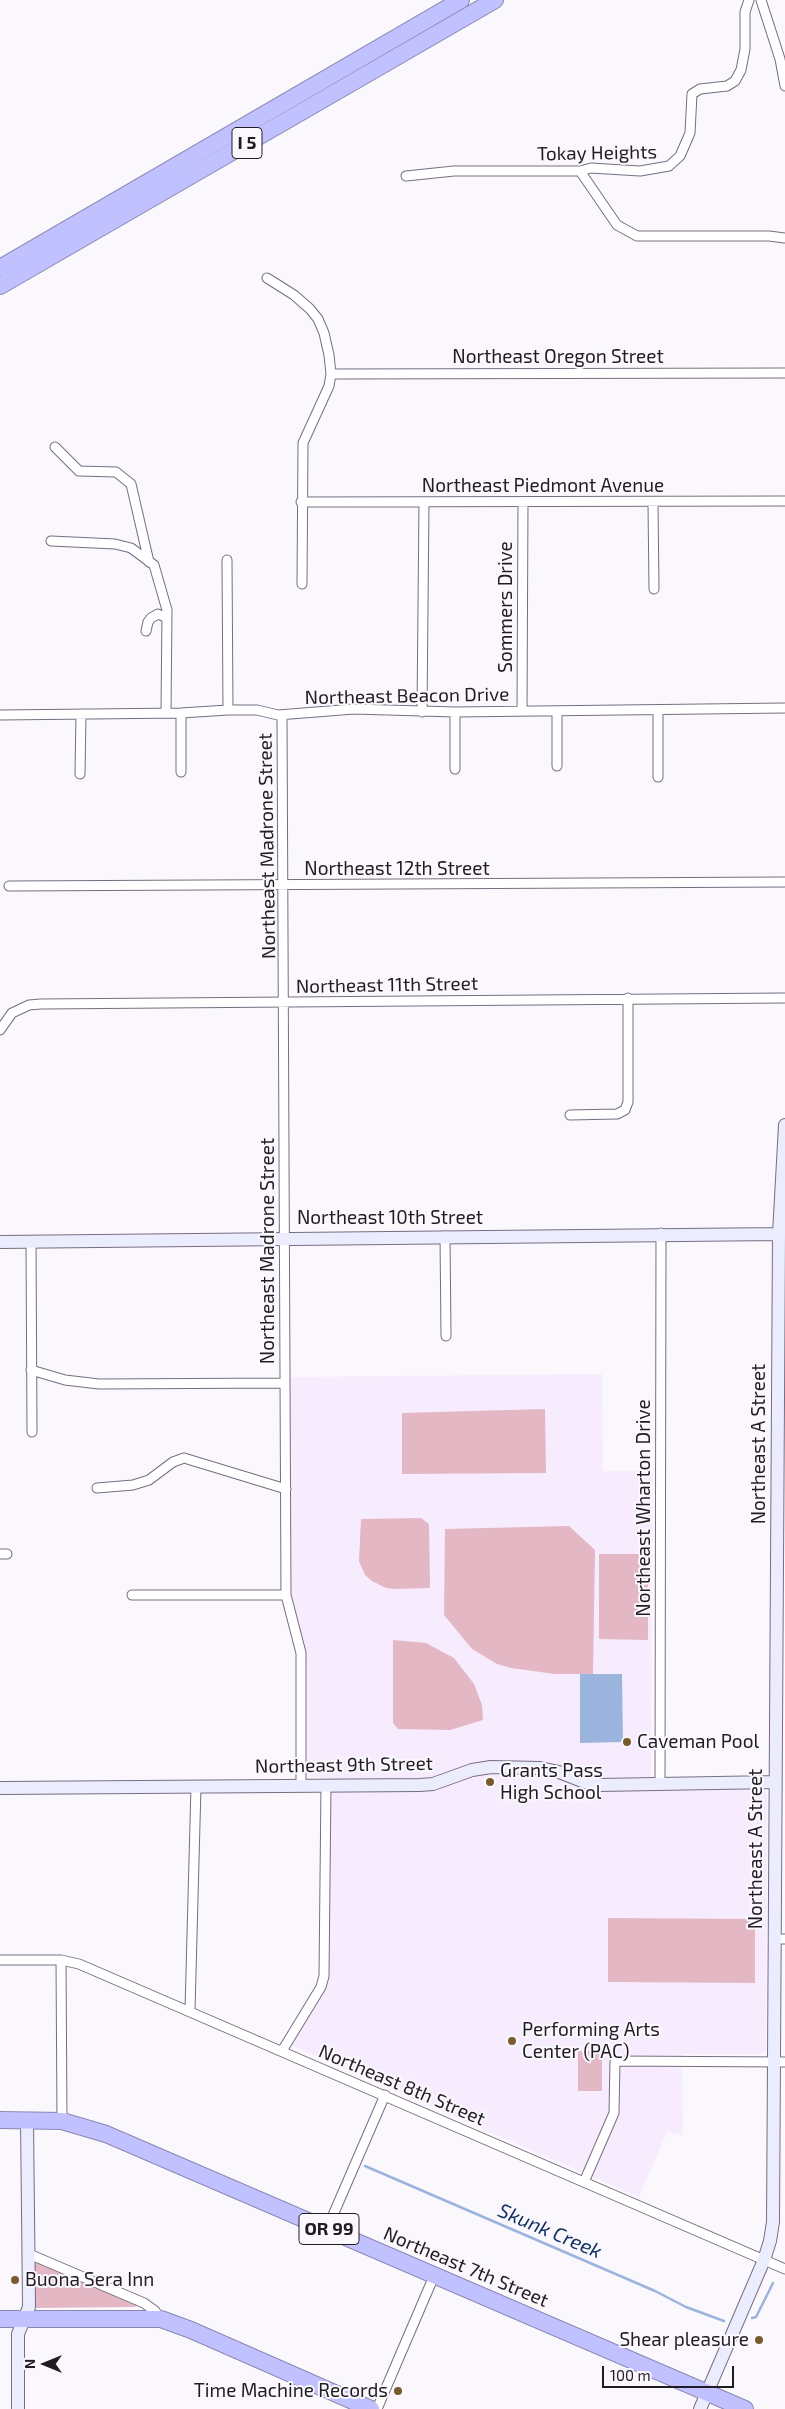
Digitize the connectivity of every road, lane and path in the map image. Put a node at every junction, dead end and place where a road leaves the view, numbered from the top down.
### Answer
1 (461, 0) edge
2 (495, 0) edge
3 (748, 0) edge
4 (761, 0) edge
5 (785, 86) edge
6 (580, 171) junction
7 (406, 176) dead end
8 (785, 238) edge
9 (0, 268) edge
10 (268, 278) dead end
11 (0, 286) edge
12 (785, 373) edge
13 (331, 374) junction
14 (55, 447) dead end
15 (785, 501) edge
16 (301, 502) junction
17 (424, 502) junction
18 (523, 502) junction
19 (653, 503) junction
20 (51, 542) dead end
21 (227, 560) dead end
22 (150, 562) junction
23 (302, 584) dead end
24 (654, 589) dead end
25 (167, 618) junction
26 (146, 631) dead end
27 (785, 708) edge
28 (228, 710) junction
29 (658, 710) junction
30 (557, 711) junction
31 (422, 712) junction
32 (455, 712) junction
33 (522, 712) junction
34 (166, 713) junction
35 (181, 713) junction
36 (81, 714) junction
37 (0, 715) edge
38 (282, 715) junction
39 (557, 766) dead end
40 (455, 769) dead end
41 (181, 772) dead end
42 (80, 774) dead end
43 (658, 776) dead end
44 (785, 882) edge
45 (9, 886) dead end
46 (284, 886) junction
47 (628, 998) junction
48 (785, 998) edge
49 (285, 1003) junction
50 (0, 1030) edge
51 (570, 1115) dead end
52 (785, 1125) edge
53 (661, 1233) junction
54 (779, 1234) junction
55 (445, 1236) junction
56 (284, 1238) junction
57 (31, 1241) junction
58 (0, 1242) edge
59 (446, 1336) dead end
60 (782, 1343) edge
61 (31, 1370) junction
62 (284, 1383) junction
63 (32, 1432) dead end
64 (97, 1488) dead end
65 (286, 1489) junction
66 (132, 1595) dead end
67 (286, 1595) junction
68 (781, 1662) edge
69 (775, 1782) junction
70 (660, 1784) junction
71 (326, 1785) junction
72 (196, 1786) junction
73 (301, 1786) junction
74 (0, 1788) edge
75 (779, 1939) edge
76 (0, 1960) edge
77 (61, 1960) junction
78 (190, 2010) junction
79 (282, 2051) junction
80 (780, 2062) edge
81 (385, 2095) junction
82 (0, 2120) edge
83 (27, 2120) junction
84 (62, 2121) junction
85 (584, 2182) junction
86 (327, 2229) junction
87 (29, 2254) junction
88 (764, 2260) junction
89 (785, 2269) edge
90 (434, 2276) junction
91 (0, 2319) edge
92 (24, 2319) junction
93 (161, 2319) junction
94 (707, 2393) junction
95 (18, 2409) edge
96 (372, 2409) edge
97 (377, 2409) edge
98 (700, 2409) edge
99 (745, 2409) edge

1 - 9 highway, I 5
2 - 11 highway, I 5
3 - 6 street, Tokay Heights
4 - 5 street
6 - 7 street, Tokay Heights
6 - 8 street
10 - 13 street
12 - 13 street, Northeast Oregon Street
13 - 16 street
14 - 22 street
15 - 19 street, Northeast Piedmont Avenue
16 - 17 street, Northeast Piedmont Avenue
16 - 23 street
17 - 18 street, Northeast Piedmont Avenue
17 - 31 street
18 - 19 street, Northeast Piedmont Avenue
18 - 33 street, Sommers Drive
19 - 24 street
20 - 22 street
21 - 28 street
22 - 25 street
25 - 26 street
25 - 34 street
27 - 29 street, Northeast Beacon Drive
28 - 35 street, Northeast Beacon Drive
28 - 38 street, Northeast Beacon Drive
29 - 30 street, Northeast Beacon Drive
29 - 43 street
30 - 33 street, Northeast Beacon Drive
30 - 39 street
31 - 32 street, Northeast Beacon Drive
31 - 38 street, Northeast Beacon Drive
32 - 33 street, Northeast Beacon Drive
32 - 40 street
34 - 35 street, Northeast Beacon Drive
34 - 36 street, Northeast Beacon Drive
35 - 41 street
36 - 37 street, Northeast Beacon Drive
36 - 42 street
38 - 46 street, Northeast Madrone Street
44 - 46 street, Northeast 12th Street
45 - 46 street, Northeast 12th Street
46 - 49 street, Northeast Madrone Street
47 - 48 street, Northeast 11th Street
47 - 49 street, Northeast 11th Street
47 - 51 street
49 - 50 street, Northeast 11th Street
49 - 56 street, Northeast Madrone Street
52 - 54 street, Northeast A Street
53 - 54 street, Northeast 10th Street
53 - 55 street, Northeast 10th Street
53 - 70 street, Northeast Wharton Drive
54 - 60 street, Northeast A Street
55 - 56 street, Northeast 10th Street
55 - 59 street
56 - 57 street, Northeast 10th Street
56 - 62 street, Northeast Madrone Street
57 - 58 street, Northeast 10th Street
57 - 61 street
60 - 68 street, Northeast A Street
61 - 62 street
61 - 63 street
62 - 65 street, Northeast Madrone Street
64 - 65 street
65 - 67 street, Northeast Madrone Street
66 - 67 street
67 - 73 street, Northeast Madrone Street
68 - 69 street, Northeast A Street
69 - 70 street, Northeast 9th Street
69 - 75 street, Northeast A Street
70 - 71 street, Northeast 9th Street
71 - 73 street, Northeast 9th Street
71 - 79 street
72 - 73 street, Northeast 9th Street
72 - 74 street, Northeast 9th Street
72 - 78 street
75 - 80 street, Northeast A Street
76 - 77 street, Northeast 8th Street
77 - 78 street, Northeast 8th Street
77 - 84 street
78 - 79 street, Northeast 8th Street
79 - 81 street, Northeast 8th Street
80 - 85 street
80 - 88 street, Northeast A Street
81 - 85 street, Northeast 8th Street
81 - 86 street
82 - 83 highway, Northeast 7th Street / OR 99
83 - 84 highway, Northeast 7th Street / OR 99
83 - 87 street
84 - 86 highway, Northeast 7th Street / OR 99
85 - 88 street, Northeast 8th Street
86 - 90 highway, Northeast 7th Street / OR 99
87 - 92 street
87 - 93 street
88 - 89 street, Northeast 8th Street
88 - 94 street, Northeast A Street
90 - 94 highway, Northeast 7th Street / OR 99
90 - 97 street
91 - 92 highway
92 - 93 highway
92 - 95 street
93 - 96 highway
94 - 98 street, Northeast A Street
94 - 99 highway, Northeast 7th Street / OR 99

